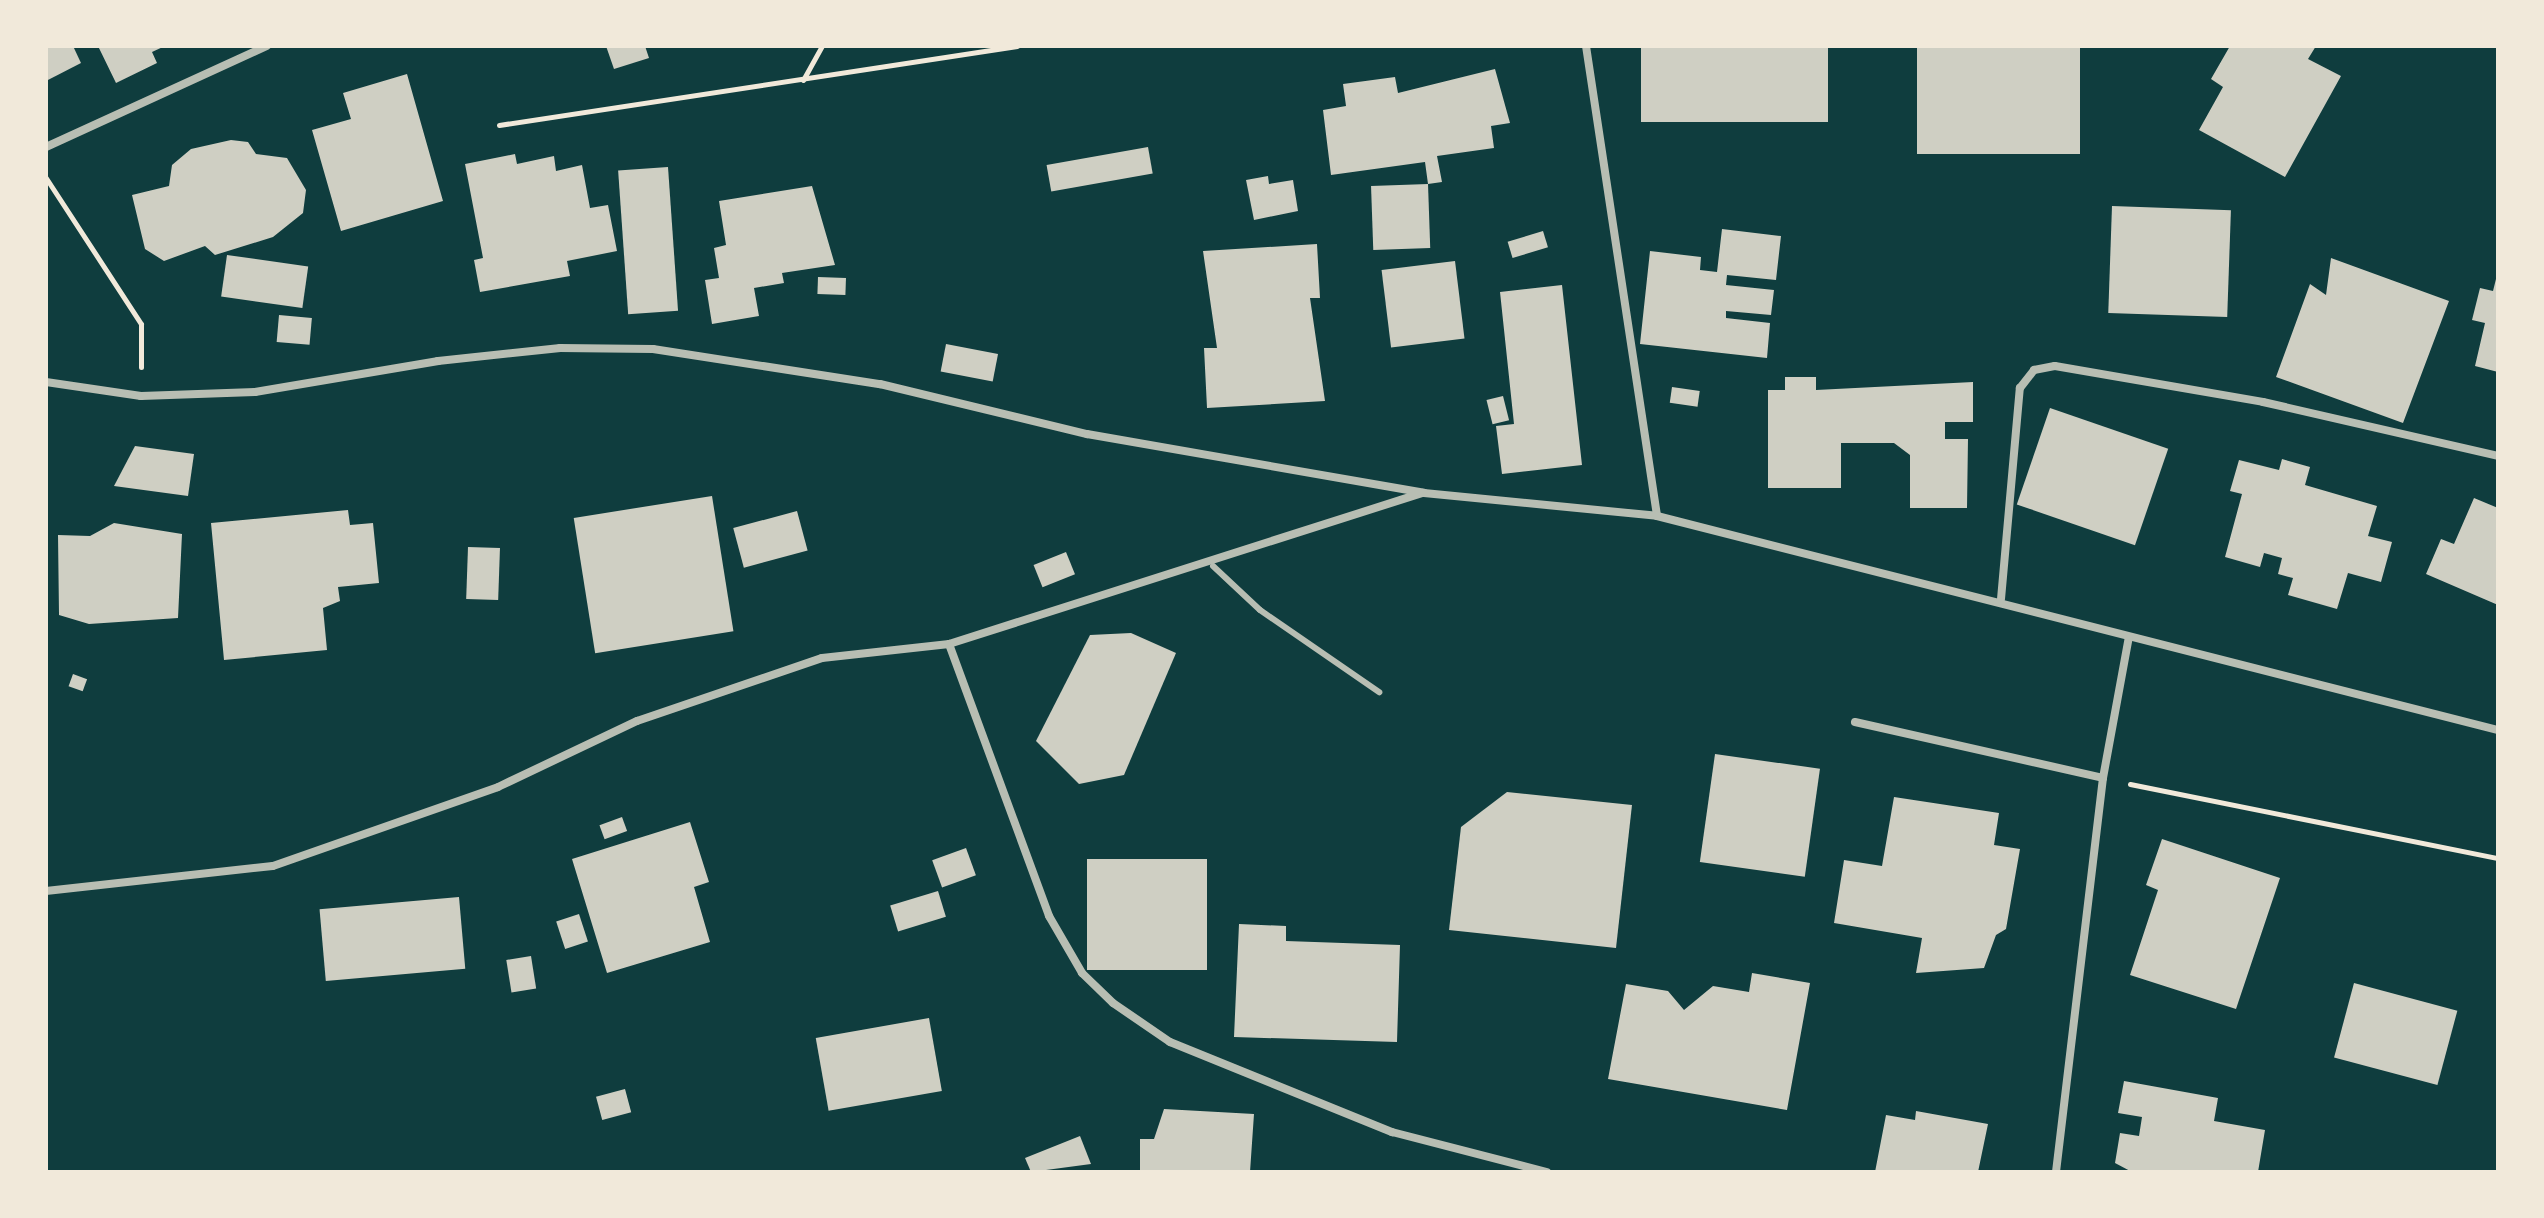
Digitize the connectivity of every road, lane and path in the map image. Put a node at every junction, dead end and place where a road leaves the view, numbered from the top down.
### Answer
1 (267, 46) edge
2 (822, 46) edge
3 (1017, 46) edge
4 (1586, 46) edge
5 (803, 81) junction
6 (499, 125) dead end
7 (46, 147) edge
8 (46, 178) edge
9 (46, 382) edge
10 (141, 396) junction
11 (2498, 456) edge
12 (1424, 493) junction
13 (1657, 516) junction
14 (1213, 566) junction
15 (2001, 599) junction
16 (2129, 637) junction
17 (949, 644) junction
18 (1379, 692) dead end
19 (1855, 722) dead end
20 (2498, 730) edge
21 (2103, 778) junction
22 (2498, 858) edge
23 (46, 891) edge
24 (1547, 1172) edge
25 (2056, 1172) edge

1 - 7 street
2 - 5 path
3 - 5 path
4 - 13 street
5 - 6 path
8 - 10 path
9 - 10 street
10 - 12 street
11 - 15 street
12 - 13 street
12 - 14 street
13 - 15 street
14 - 17 street
14 - 18 lane
15 - 16 street
16 - 20 street
16 - 21 street
17 - 23 street
17 - 24 street
19 - 21 street
21 - 22 path
21 - 25 street

